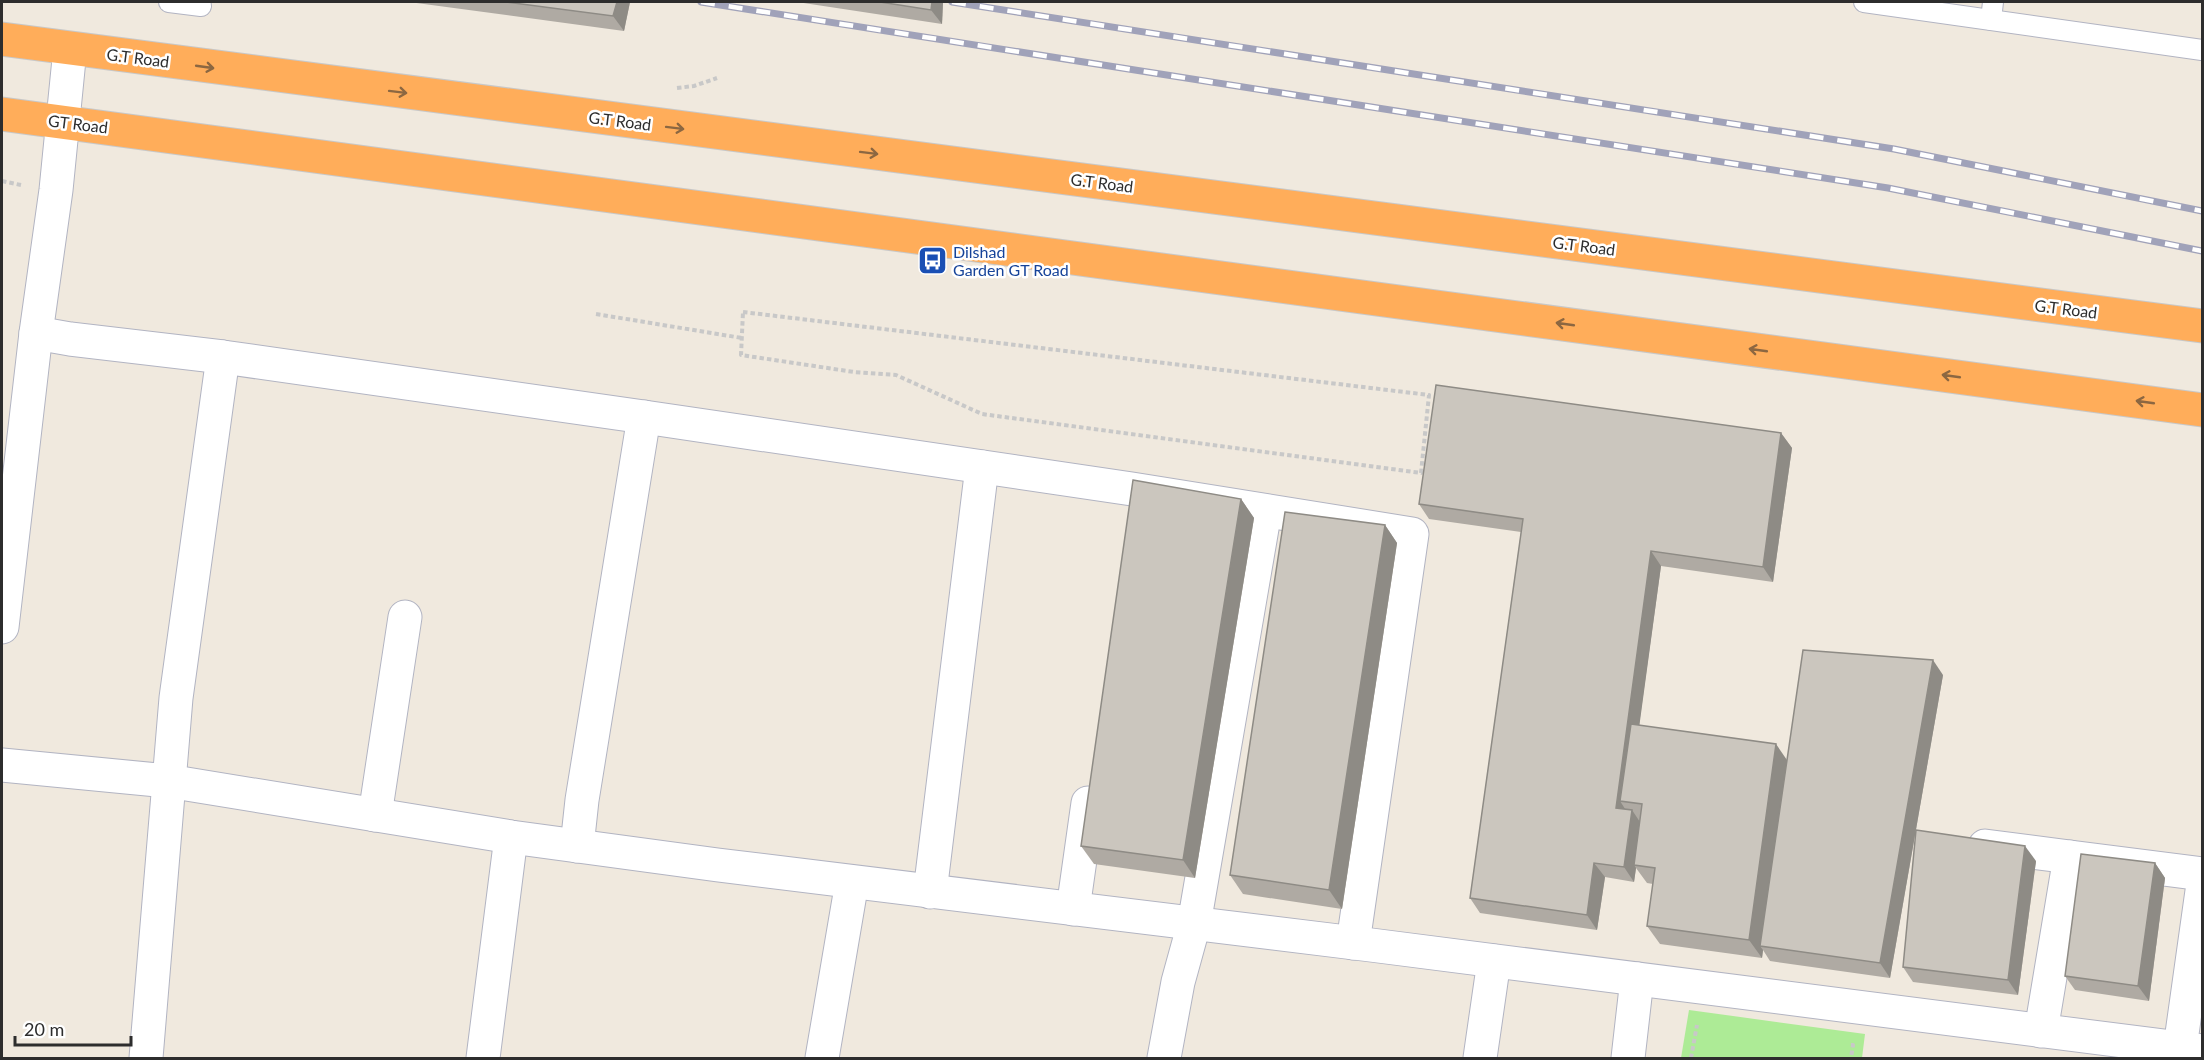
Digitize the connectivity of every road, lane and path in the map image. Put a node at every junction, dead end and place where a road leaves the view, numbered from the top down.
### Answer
1 (169, 2) edge
2 (1864, 2) edge
3 (201, 6) dead end
4 (1992, 11) edge
5 (2, 39) edge
6 (70, 50) junction
7 (2202, 50) edge
8 (2, 114) edge
9 (62, 123) junction
10 (596, 314) dead end
11 (2202, 326) edge
12 (36, 333) junction
13 (742, 338) junction
14 (223, 357) junction
15 (2202, 410) edge
16 (644, 417) junction
17 (982, 467) junction
18 (1132, 489) junction
19 (1265, 511) junction
20 (1127, 524) edge
21 (405, 617) dead end
22 (2, 627) edge
23 (2, 765) edge
24 (1092, 769) edge
25 (168, 781) junction
26 (375, 815) junction
27 (511, 837) junction
28 (1957, 842) edge
29 (577, 846) junction
30 (2070, 857) junction
31 (2202, 874) edge
32 (852, 882) junction
33 (2202, 891) edge
34 (930, 892) junction
35 (1072, 909) junction
36 (1194, 924) junction
37 (1353, 943) junction
38 (1494, 961) junction
39 (1637, 979) junction
40 (1708, 1026) dead end
41 (2041, 1031) junction
42 (1842, 1044) dead end
43 (2099, 1048) edge
44 (2191, 1049) edge
45 (146, 1059) edge
46 (483, 1059) edge
47 (822, 1059) edge
48 (1164, 1059) edge
49 (1480, 1059) edge
50 (1628, 1059) edge
51 (1691, 1059) edge
52 (1851, 1059) edge

1 - 3 lane
2 - 4 lane
4 - 7 lane
5 - 6 highway, G.T Road
6 - 9 street
6 -> 11 highway, G.T Road
8 - 9 highway, GT Road
9 - 12 street
15 -> 9 highway, GT Road
10 - 13 path
12 - 14 street
12 - 22 street
13 - 13 path
14 - 16 street
14 - 25 street
16 - 17 street
16 - 29 street
17 - 18 street
17 - 34 street
18 - 19 street
18 - 20 street
19 - 36 street
19 - 37 street
21 - 26 street
23 - 25 street
24 - 35 street
25 - 26 street
25 - 45 street
26 - 27 street
27 - 29 street
27 - 46 street
28 - 30 street
29 - 32 street
30 - 31 street
30 - 41 street
32 - 34 street
32 - 47 street
33 - 44 street
34 - 35 street
35 - 36 street
36 - 37 street
36 - 48 street
37 - 38 street
38 - 39 street
38 - 49 street
39 - 41 street
39 - 50 street
40 - 51 path
41 - 43 street
42 - 52 path
43 - 44 street

